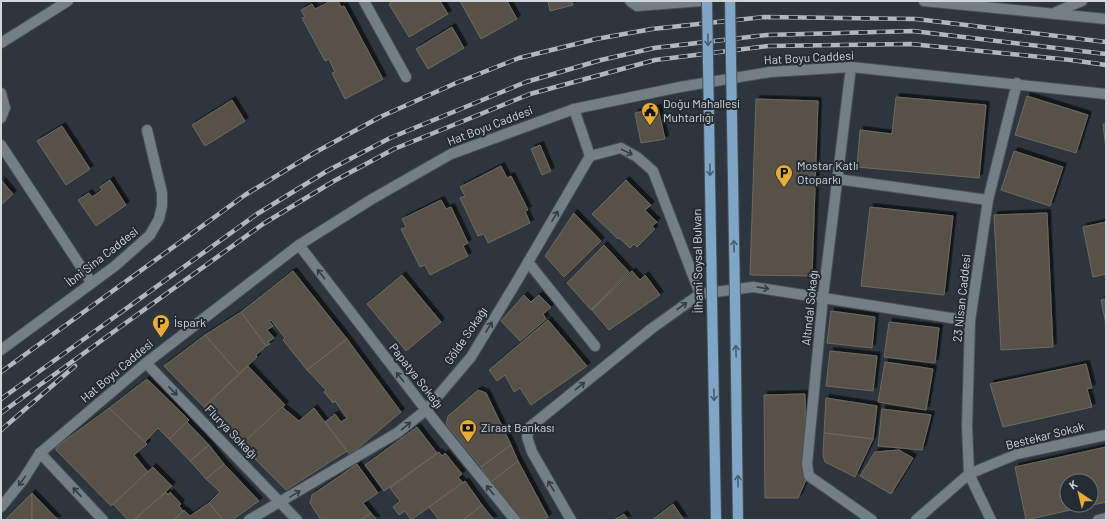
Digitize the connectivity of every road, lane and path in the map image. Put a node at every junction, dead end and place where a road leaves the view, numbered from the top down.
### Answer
1 (68, 1) edge
2 (364, 1) edge
3 (701, 1) edge
4 (707, 1) edge
5 (730, 1) edge
6 (924, 1) edge
7 (1082, 1) edge
8 (634, 3) edge
9 (975, 3) edge
10 (1054, 13) junction
11 (1106, 19) edge
12 (1, 43) edge
13 (851, 67) junction
14 (406, 77) dead end
15 (1017, 83) junction
16 (1, 94) edge
17 (1106, 94) edge
18 (573, 109) junction
19 (1, 118) edge
20 (148, 130) dead end
21 (1, 145) edge
22 (590, 156) junction
23 (837, 179) junction
24 (988, 200) junction
25 (299, 246) junction
26 (528, 262) junction
27 (91, 282) junction
28 (700, 294) junction
29 (823, 297) junction
30 (970, 321) junction
31 (595, 346) dead end
32 (1, 350) edge
33 (146, 363) junction
34 (426, 410) junction
35 (1106, 434) edge
36 (40, 453) junction
37 (969, 474) junction
38 (281, 502) junction
39 (1, 507) edge
40 (1106, 518) edge
41 (103, 520) edge
42 (249, 520) edge
43 (297, 520) edge
44 (514, 520) edge
45 (571, 520) edge
46 (716, 520) edge
47 (738, 520) edge
48 (872, 520) edge
49 (916, 520) edge
50 (991, 520) edge
51 (1098, 520) edge

1 - 12 street
2 - 14 street
3 - 8 street
4 -> 46 main road, İlhami Soysal Bulvarı, bridge
47 -> 5 main road, bridge
6 - 9 street
7 - 10 street
9 - 10 street
10 - 11 street
13 - 15 street, Hat Boyu Caddesi
13 - 18 street, Hat Boyu Caddesi
13 - 23 street, Altındal Sokağı
15 - 17 street, Hat Boyu Caddesi
15 - 24 street, 23 Nisan Caddesi
16 - 19 street
18 - 22 street
18 - 25 street, Hat Boyu Caddesi
20 - 27 street, İbni Sina Caddesi
21 - 27 street
26 -> 22 street, Gölde Sokağı
22 -> 28 street
23 - 24 street
23 - 29 street, Altındal Sokağı
24 - 30 street, 23 Nisan Caddesi
25 - 33 street, Hat Boyu Caddesi
34 -> 25 street, Papatya Sokağı
26 - 31 street
34 -> 26 street, Gölde Sokağı
27 - 32 street, İbni Sina Caddesi
28 -> 29 street
45 -> 28 street
29 - 30 street
29 - 48 street, Altındal Sokağı
30 - 37 street, 23 Nisan Caddesi
33 - 36 street, Hat Boyu Caddesi
33 -> 38 street, Flurya Sokağı
38 -> 34 street, Gölde Sokağı
44 -> 34 street, Papatya Sokağı
35 - 37 street, Bestekar Sokak
36 -> 39 street, Hat Boyu Caddesi
41 -> 36 street
37 - 49 street
37 - 50 street
38 - 42 street, Gölde Sokağı
38 - 43 street, Flurya Sokağı
40 - 51 street

